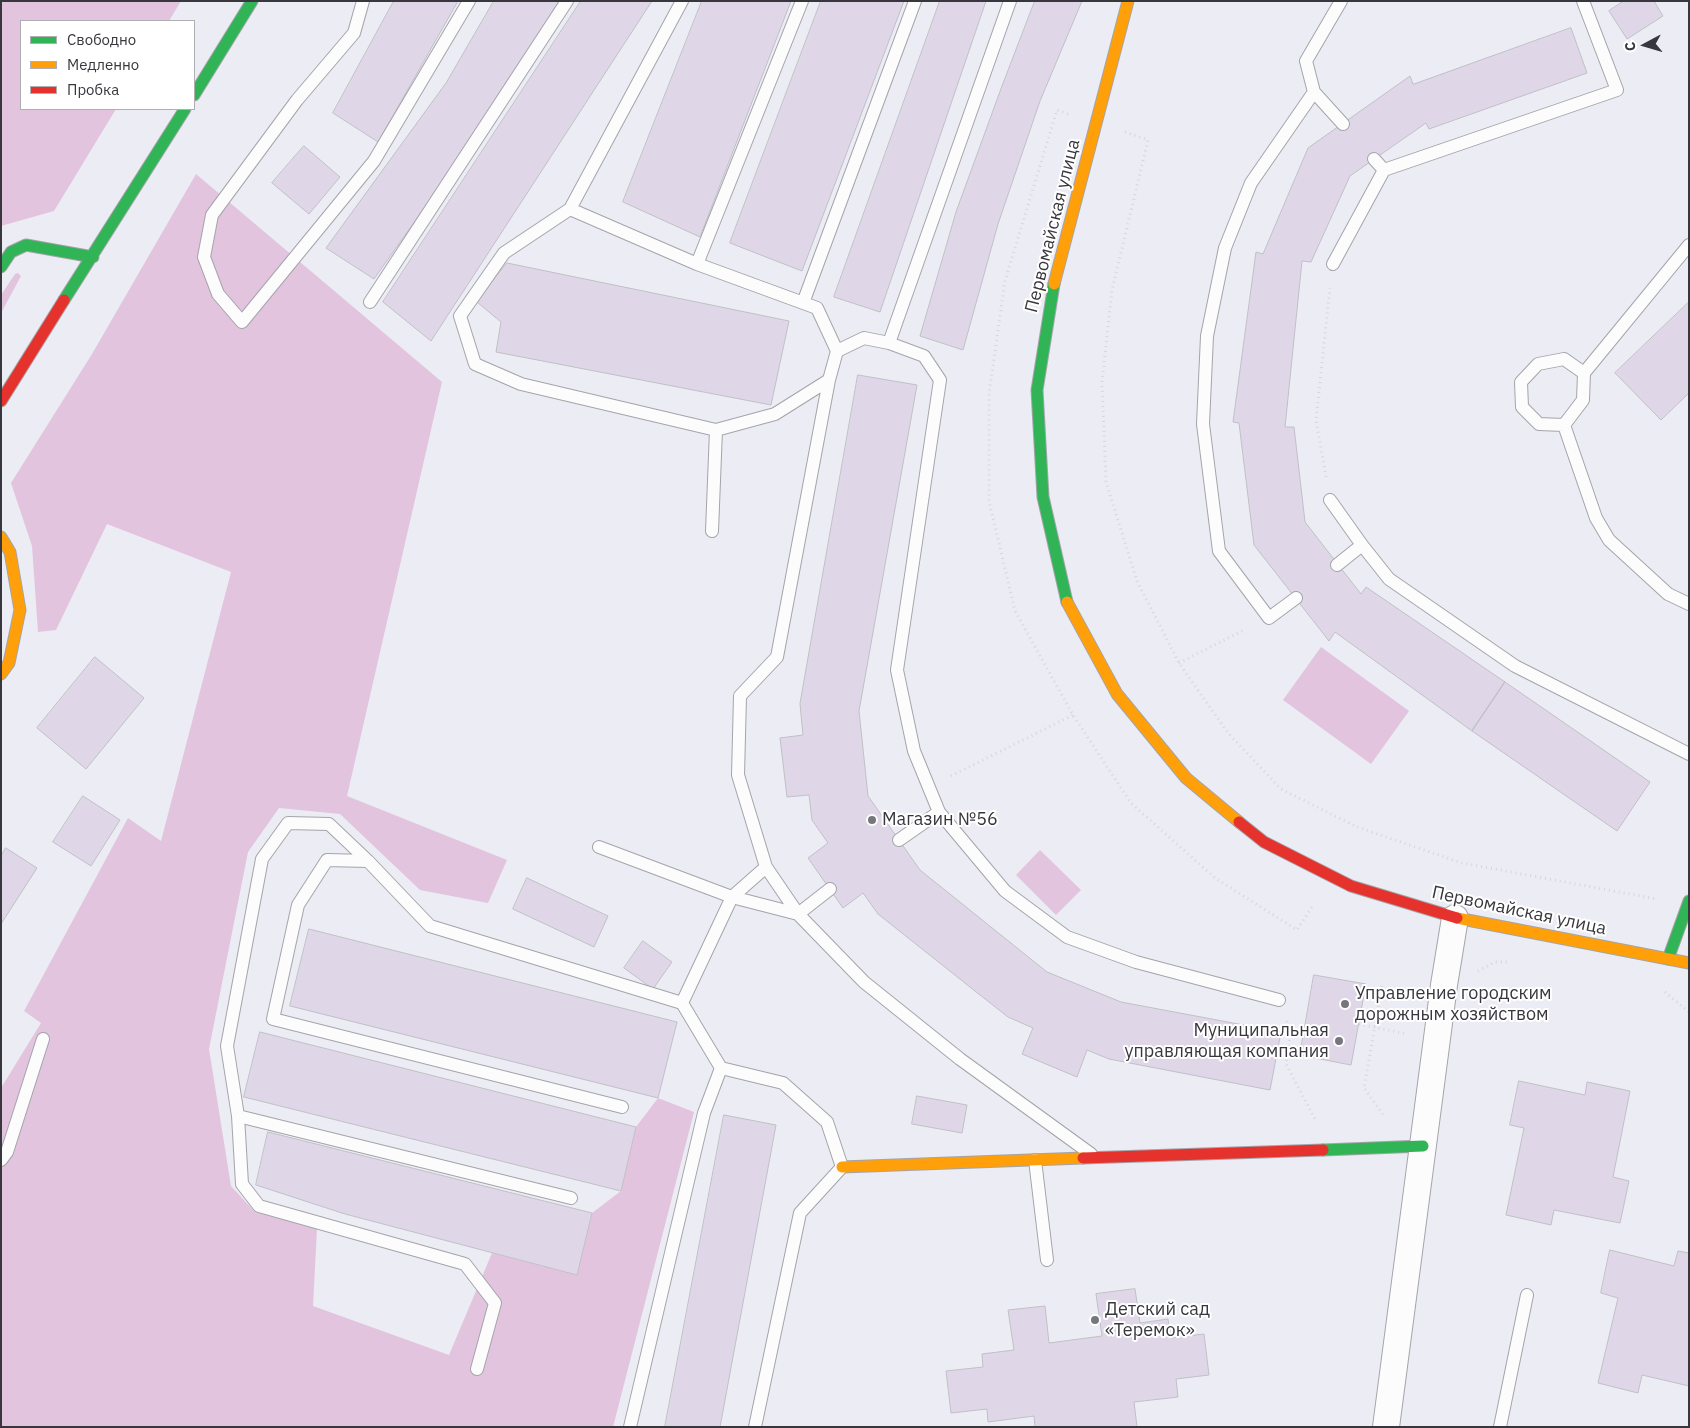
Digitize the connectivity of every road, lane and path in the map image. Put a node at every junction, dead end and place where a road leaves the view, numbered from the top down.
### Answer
1 (252, 1) edge
2 (363, 1) edge
3 (469, 1) edge
4 (567, 1) edge
5 (682, 1) edge
6 (802, 1) edge
7 (916, 1) edge
8 (1010, 1) edge
9 (1128, 1) edge
10 (1341, 1) edge
11 (1583, 1) edge
12 (1314, 92) junction
13 (195, 93) edge
14 (184, 110) edge
15 (1343, 124) dead end
16 (1118, 130) dead end
17 (1148, 140) dead end
18 (1374, 159) dead end
19 (1384, 170) junction
20 (570, 210) junction
21 (1689, 246) edge
22 (93, 257) junction
23 (697, 264) junction
24 (1333, 264) joint
25 (1, 267) edge
26 (370, 302) dead end
27 (803, 303) junction
28 (890, 343) junction
29 (837, 351) junction
30 (1584, 373) junction
31 (829, 380) junction
32 (1, 401) edge
33 (1564, 424) junction
34 (716, 430) junction
35 (1330, 500) joint
36 (712, 531) dead end
37 (1, 537) edge
38 (1362, 545) junction
39 (1337, 565) dead end
40 (1296, 598) dead end
41 (1689, 604) edge
42 (1221, 642) dead end
43 (1179, 663) dead end
44 (1, 674) edge
45 (1073, 715) dead end
46 (1689, 754) edge
47 (928, 788) junction
48 (939, 812) junction
49 (899, 840) dead end
50 (600, 847) dead end
51 (368, 861) junction
52 (766, 867) junction
53 (830, 889) dead end
54 (732, 897) junction
55 (1689, 900) edge
56 (1313, 905) dead end
57 (798, 914) junction
58 (1456, 918) junction
59 (1297, 930) dead end
60 (1668, 959) junction
61 (1510, 962) dead end
62 (1689, 963) edge
63 (1476, 972) dead end
64 (1382, 986) dead end
65 (1664, 991) dead end
66 (1279, 1000) joint
67 (682, 1003) junction
68 (1689, 1012) edge
69 (1359, 1024) dead end
70 (1375, 1028) junction
71 (1408, 1034) dead end
72 (43, 1039) dead end
73 (721, 1068) junction
74 (622, 1107) dead end
75 (238, 1116) junction
76 (1384, 1117) dead end
77 (1422, 1146) junction
78 (1327, 1149) junction
79 (1096, 1158) junction
80 (1, 1160) edge
81 (1034, 1160) junction
82 (842, 1167) junction
83 (571, 1198) dead end
84 (1047, 1260) dead end
85 (1527, 1295) dead end
86 (477, 1369) dead end
87 (630, 1427) edge
88 (755, 1427) edge
89 (1386, 1427) edge
90 (1500, 1427) edge

1 - 13 street
2 - 3 lane
4 - 26 lane
5 - 20 lane
6 - 23 lane
7 - 27 lane
8 - 28 lane
9 - 58 street, Первомайская улица
10 - 12 lane
11 - 19 lane
12 - 15 lane
12 - 40 lane
14 - 22 street
16 - 17 path
18 - 19 lane
19 - 24 lane
20 - 23 lane
20 - 34 lane
21 - 30 lane
22 - 25 street
22 - 32 street
23 - 27 lane
24 - 35 path
27 - 29 lane
28 - 29 lane
28 - 47 lane
29 - 31 lane
30 - 33 lane
30 - 33 lane
31 - 34 lane
31 - 52 lane
33 - 41 lane
34 - 36 lane
35 - 38 lane
37 - 44 street
38 - 39 lane
38 - 46 lane
42 - 43 path
45 - 47 path
47 - 48 lane
48 - 49 lane
48 - 66 lane
50 - 54 lane
51 - 67 lane
51 - 74 lane
51 - 75 lane
52 - 54 lane
52 - 57 lane
53 - 57 lane
54 - 57 lane
54 - 67 lane
55 - 60 street
56 - 59 path
57 - 79 lane
58 - 60 street, Первомайская улица
58 - 77 street
60 - 62 street, Первомайская улица
61 - 63 path
64 - 70 path
65 - 68 path
66 - 78 path
67 - 73 lane
69 - 70 path
70 - 71 path
70 - 76 path
72 - 80 lane
73 - 82 lane
73 - 87 lane
75 - 83 lane
75 - 86 lane
77 - 78 street
77 - 89 street
78 - 79 street
79 - 81 street
81 - 82 street
81 - 84 lane
82 - 88 lane
85 - 90 lane

